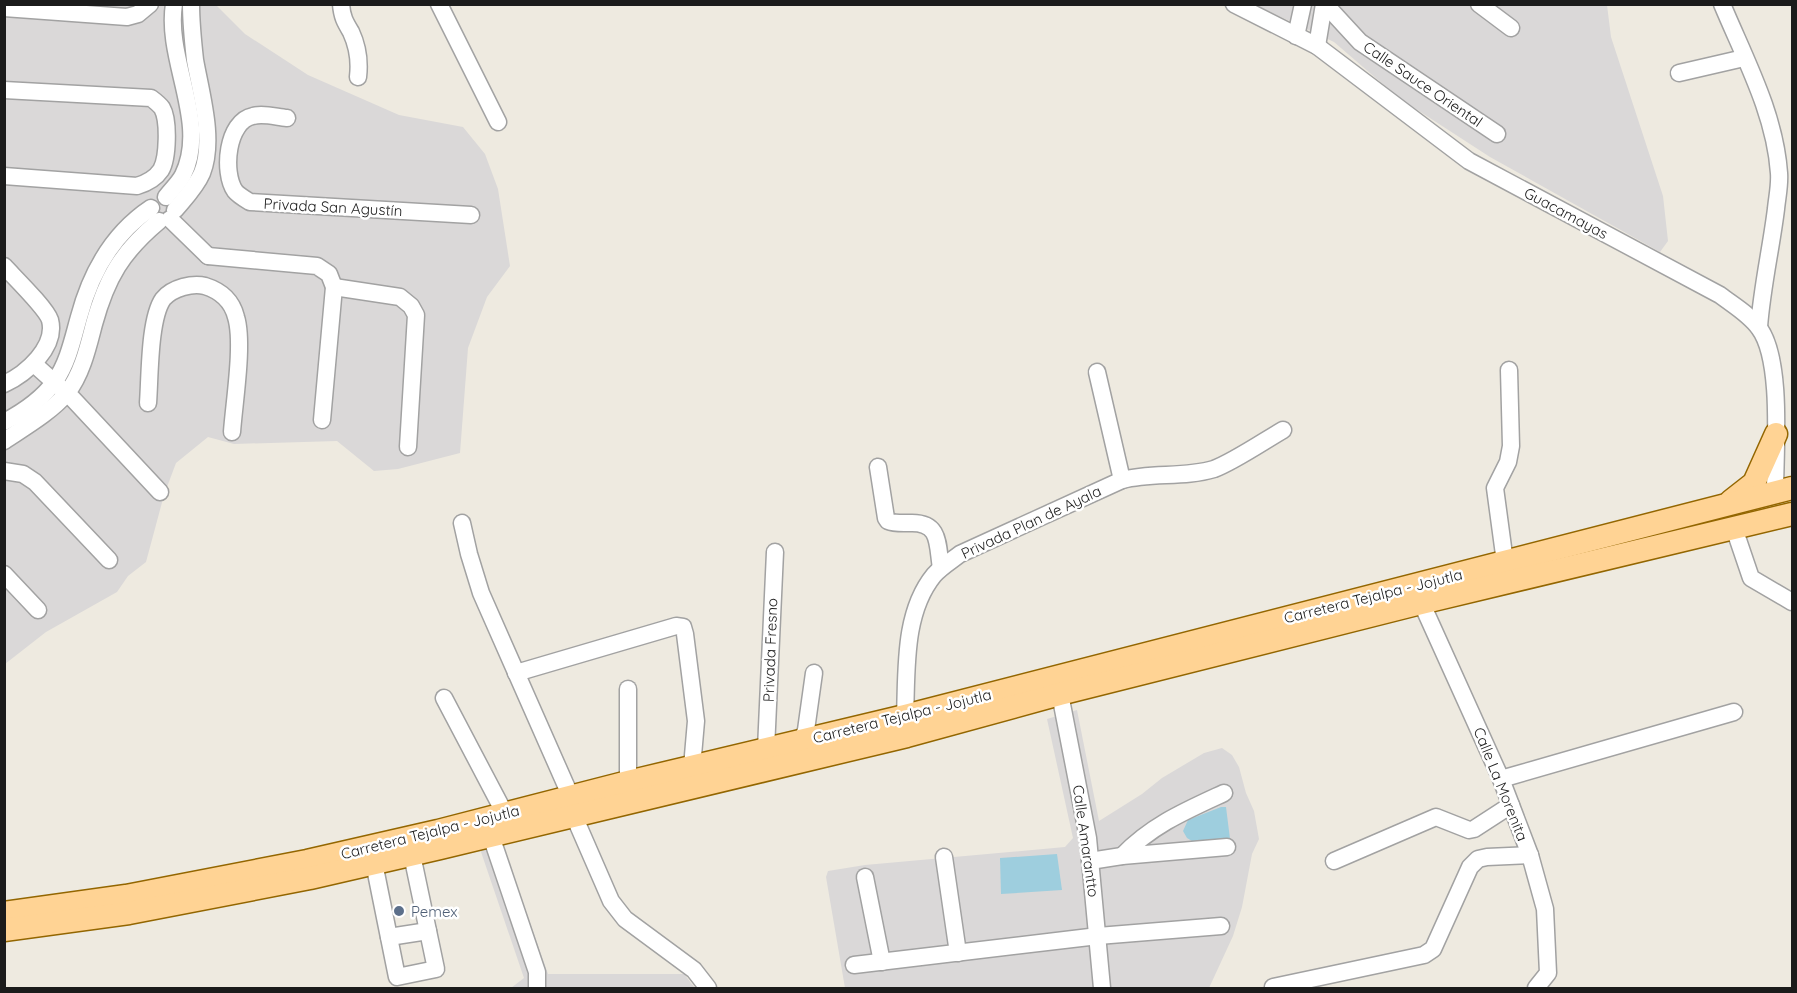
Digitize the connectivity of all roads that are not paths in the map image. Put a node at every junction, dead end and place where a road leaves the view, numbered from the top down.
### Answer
1 (150, 4) edge
2 (174, 4) edge
3 (191, 4) edge
4 (341, 4) edge
5 (439, 4) edge
6 (1234, 4) edge
7 (1303, 4) edge
8 (1325, 4) edge
9 (1479, 4) edge
10 (1722, 4) edge
11 (4, 8) edge
12 (1511, 28) dead end
13 (1296, 36) junction
14 (1317, 46) junction
15 (1744, 58) junction
16 (1679, 74) dead end
17 (358, 76) dead end
18 (4, 90) edge
19 (286, 118) dead end
20 (498, 122) dead end
21 (1497, 134) dead end
22 (167, 141) junction
23 (200, 148) junction
24 (228, 155) junction
25 (4, 176) edge
26 (164, 211) junction
27 (471, 215) dead end
28 (208, 256) junction
29 (4, 266) edge
30 (202, 285) junction
31 (334, 287) junction
32 (1759, 327) junction
33 (34, 364) junction
34 (1509, 370) dead end
35 (1097, 372) dead end
36 (4, 384) edge
37 (60, 388) junction
38 (148, 403) dead end
39 (322, 420) dead end
40 (4, 422) edge
41 (1283, 430) dead end
42 (232, 432) dead end
43 (1776, 434) junction
44 (4, 441) edge
45 (408, 447) dead end
46 (878, 467) dead end
47 (4, 471) edge
48 (1122, 480) junction
49 (1784, 490) edge
50 (160, 492) dead end
51 (1725, 506) junction
52 (1792, 514) edge
53 (462, 523) dead end
54 (1734, 528) junction
55 (774, 552) dead end
56 (109, 560) dead end
57 (1505, 562) junction
58 (941, 568) junction
59 (4, 574) edge
60 (1418, 594) junction
61 (1792, 602) edge
62 (38, 610) dead end
63 (516, 673) junction
64 (814, 673) dead end
65 (628, 689) dead end
66 (1060, 694) junction
67 (444, 698) dead end
68 (1734, 712) dead end
69 (905, 716) junction
70 (786, 749) junction
71 (692, 767) junction
72 (1502, 779) junction
73 (628, 782) junction
74 (1224, 793) dead end
75 (1511, 805) junction
76 (572, 806) junction
77 (505, 814) junction
78 (490, 836) junction
79 (1227, 847) dead end
80 (412, 855) junction
81 (1530, 855) junction
82 (1122, 856) junction
83 (944, 857) dead end
84 (1090, 861) junction
85 (1334, 861) dead end
86 (374, 863) junction
87 (865, 877) dead end
88 (4, 914) edge
89 (1221, 926) dead end
90 (4, 930) edge
91 (428, 931) junction
92 (1098, 936) junction
93 (389, 937) junction
94 (958, 953) junction
95 (882, 962) junction
96 (854, 965) dead end
97 (1273, 987) edge
98 (537, 988) edge
99 (708, 988) edge
100 (1102, 988) edge
101 (1536, 988) edge

1 - 11 street
2 - 23 street
3 - 23 street
4 - 17 street
5 - 20 street
6 - 13 street, Guacamayas
7 - 13 street
8 - 14 street
8 - 21 street, Calle Sauce Oriental
9 - 12 street
10 - 15 street
13 - 14 street, Guacamayas
14 - 32 street, Guacamayas
15 - 16 street
15 - 32 street
18 - 22 street
19 - 24 street, Privada San Agustín
22 - 23 street
22 - 25 street
23 - 24 street
23 - 26 street
24 - 27 street, Privada San Agustín
26 - 28 street
26 - 37 street
28 - 30 street
28 - 31 street
29 - 33 street
30 - 38 street
30 - 42 street
31 - 39 street
31 - 45 street
32 - 43 street, Guacamayas
33 - 36 street
33 - 37 street
34 - 57 street
35 - 48 street
37 - 40 street
37 - 44 street
37 - 50 street
41 - 48 street, Privada Plan de Ayala
43 - 49 street, Guacamayas
43 - 51 main road
46 - 58 street, Privada Plan de Ayala
47 - 56 street
48 - 58 street, Privada Plan de Ayala
49 - 51 main road, Carretera Tejalpa - Jojutla
51 - 57 main road, Carretera Tejalpa - Jojutla
52 - 54 main road, Carretera Tejalpa - Jojutla
53 - 63 street
54 - 60 main road, Carretera Tejalpa - Jojutla
54 - 61 street
55 - 70 street, Privada Fresno
57 - 60 main road, Carretera Tejalpa - Jojutla
58 - 69 street, Privada Plan de Ayala
59 - 62 street
60 - 66 main road, Carretera Tejalpa - Jojutla
60 - 69 main road, Carretera Tejalpa - Jojutla
60 - 72 street, Calle La Morenita
63 - 71 street
63 - 76 street
64 - 70 street
65 - 73 street
66 - 70 main road, Carretera Tejalpa - Jojutla
66 - 84 street, Calle Amarantto
67 - 77 street
68 - 72 street
69 - 70 main road, Carretera Tejalpa - Jojutla
70 - 71 main road, Carretera Tejalpa - Jojutla
70 - 76 main road, Carretera Tejalpa - Jojutla
71 - 73 main road, Carretera Tejalpa - Jojutla
72 - 75 street, Calle La Morenita
73 - 76 main road, Carretera Tejalpa - Jojutla
74 - 82 street
75 - 81 street, Calle La Morenita
75 - 85 street
76 - 77 main road, Carretera Tejalpa - Jojutla
76 - 78 main road, Carretera Tejalpa - Jojutla
76 - 99 street
77 - 88 main road, Carretera Tejalpa - Jojutla
78 - 80 main road, Carretera Tejalpa - Jojutla
78 - 98 street
79 - 82 street
80 - 86 main road, Carretera Tejalpa - Jojutla
80 - 91 street
81 - 97 street
81 - 101 street, Calle La Morenita
82 - 84 street
83 - 94 street
84 - 92 street, Calle Amarantto
86 - 90 main road, Carretera Tejalpa - Jojutla
86 - 93 street
87 - 95 street
89 - 92 street
91 - 93 street
91 - 93 street
92 - 94 street
92 - 100 street, Calle Amarantto
94 - 95 street
95 - 96 street

